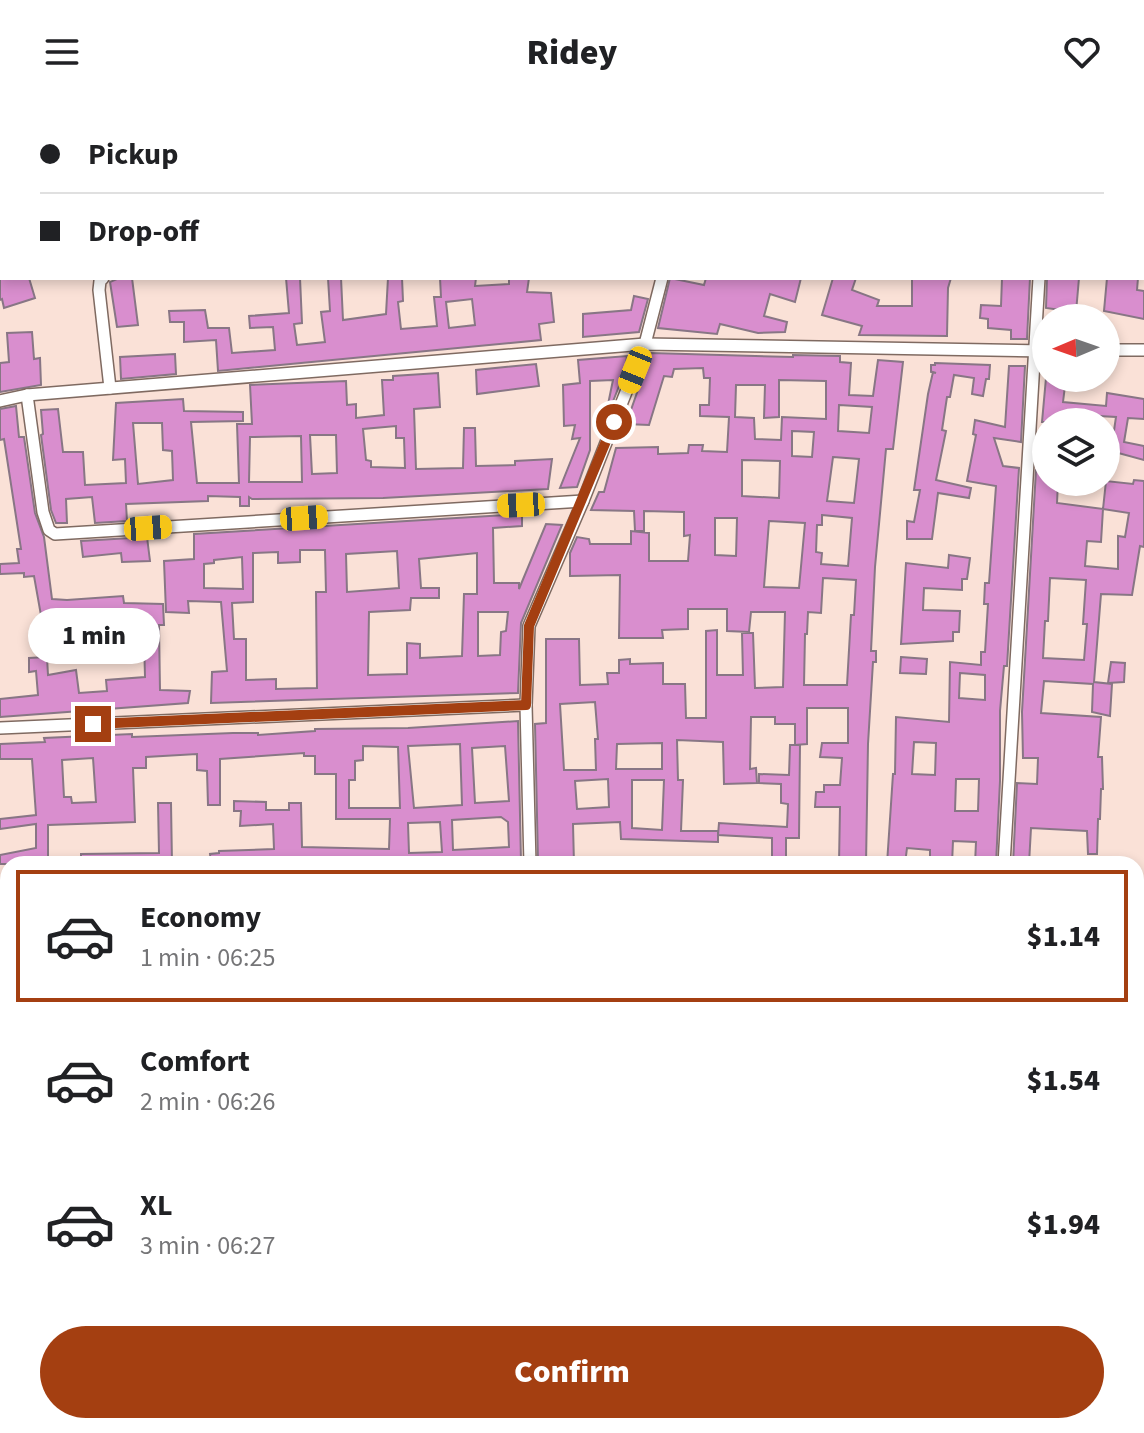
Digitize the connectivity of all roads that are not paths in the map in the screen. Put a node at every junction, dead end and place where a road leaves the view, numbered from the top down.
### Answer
1 (101, 280) edge
2 (661, 280) edge
3 (1039, 280) edge
4 (1039, 304) edge
5 (645, 344) junction
6 (1120, 350) edge
7 (1144, 350) edge
8 (1032, 351) edge
9 (110, 388) junction
10 (1037, 392) edge
11 (27, 395) junction
12 (0, 401) edge
13 (583, 501) junction
14 (526, 705) junction
15 (0, 728) edge
16 (530, 856) edge
17 (1005, 856) edge

1 - 9 street
2 - 5 street
3 - 4 street
5 - 8 street
5 - 9 street
5 - 13 street
6 - 7 street
9 - 11 street
10 - 17 street
11 - 12 street
11 - 13 street
13 - 14 street
14 - 15 street
14 - 16 street

